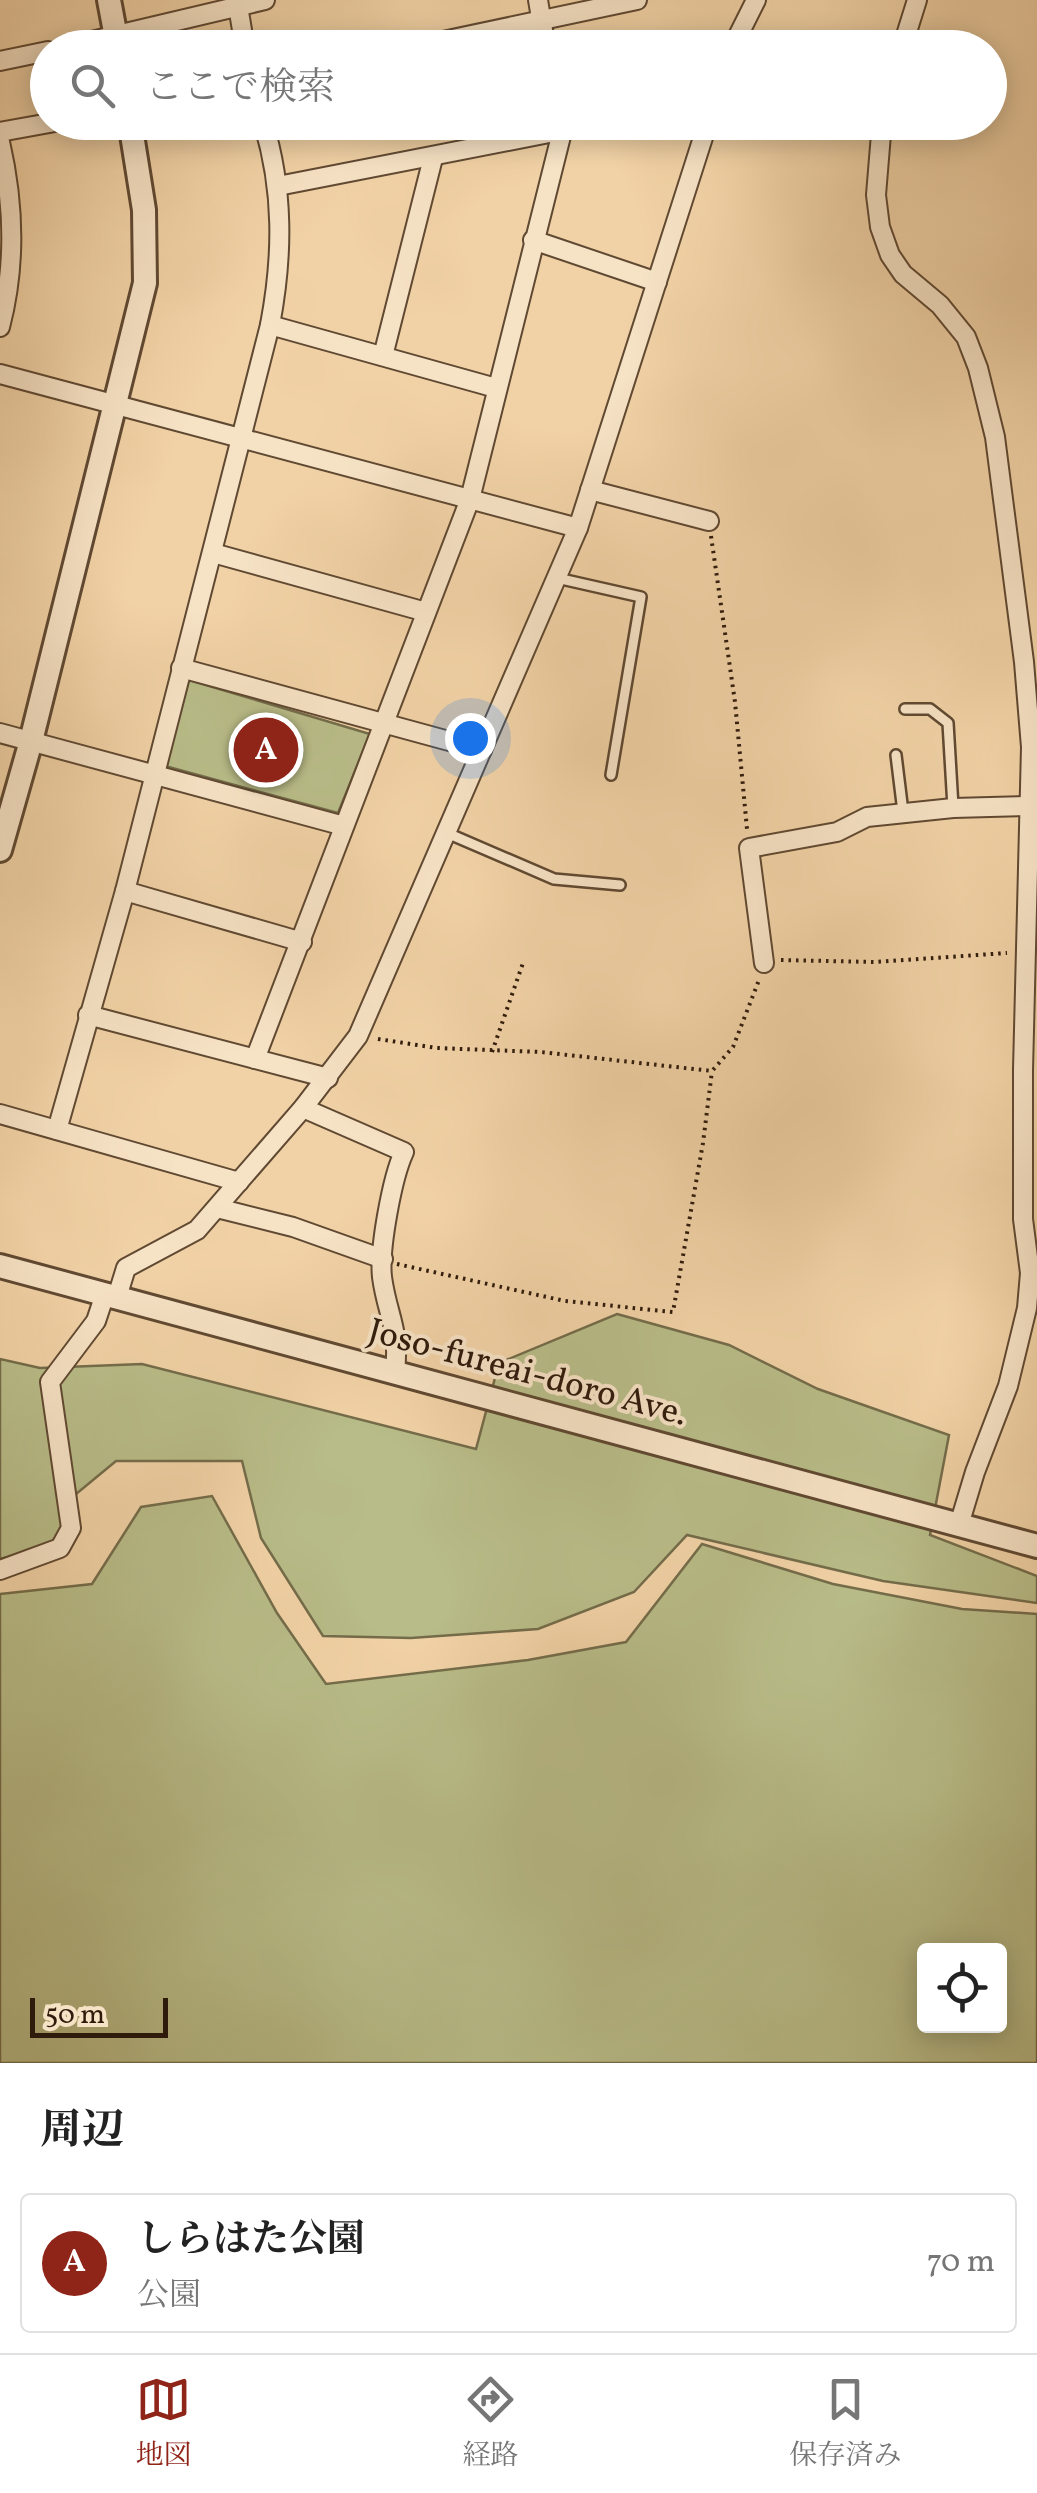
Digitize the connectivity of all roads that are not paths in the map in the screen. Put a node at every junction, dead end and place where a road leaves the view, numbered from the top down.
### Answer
1 (109, 0) edge
2 (265, 0) edge
3 (538, 0) edge
4 (637, 0) edge
5 (756, 0) edge
6 (917, 0) edge
7 (237, 3) edge
8 (542, 20) junction
9 (115, 30) edge
10 (152, 30) edge
11 (242, 30) edge
12 (495, 30) edge
13 (543, 30) edge
14 (741, 30) edge
15 (908, 30) edge
16 (30, 55) edge
17 (0, 61) edge
18 (30, 127) edge
19 (0, 132) edge
20 (133, 140) edge
21 (269, 140) edge
22 (507, 140) edge
23 (558, 140) edge
24 (702, 140) edge
25 (881, 140) edge
26 (0, 142) edge
27 (433, 158) junction
28 (278, 186) junction
29 (533, 240) junction
30 (657, 282) junction
31 (270, 325) junction
32 (0, 327) edge
33 (383, 356) junction
34 (0, 374) edge
35 (496, 388) junction
36 (117, 404) junction
37 (244, 438) junction
38 (590, 490) junction
39 (470, 499) junction
40 (708, 521) road end
41 (578, 528) junction
42 (213, 553) junction
43 (556, 578) junction
44 (426, 612) junction
45 (181, 668) junction
46 (904, 709) dead end
47 (384, 722) junction
48 (0, 733) edge
49 (31, 741) junction
50 (482, 750) junction
51 (896, 755) dead end
52 (153, 775) junction
53 (611, 775) dead end
54 (1029, 806) junction
55 (953, 808) junction
56 (903, 814) junction
57 (344, 826) junction
58 (445, 832) junction
59 (0, 850) edge
60 (620, 885) dead end
61 (124, 891) junction
62 (302, 942) junction
63 (764, 964) road end
64 (88, 1015) junction
65 (254, 1059) junction
66 (328, 1078) junction
67 (303, 1108) junction
68 (0, 1114) edge
69 (57, 1130) junction
70 (239, 1182) junction
71 (217, 1208) junction
72 (383, 1259) junction
73 (0, 1266) edge
74 (111, 1296) junction
75 (395, 1370) junction
76 (960, 1525) junction
77 (1037, 1546) edge
78 (0, 1570) edge

1 - 9 street
2 - 7 street
3 - 8 street
4 - 8 street
5 - 14 street
6 - 15 street
7 - 10 street
7 - 11 street
8 - 12 street
8 - 13 street
16 - 17 street
18 - 19 street
20 - 36 street
21 - 28 street
22 - 27 street
23 - 29 street
24 - 30 street
25 - 54 street
26 - 32 street
27 - 28 street
27 - 33 street
28 - 31 street
29 - 30 street
29 - 35 street
30 - 38 street
31 - 33 street
31 - 37 street
33 - 35 street
34 - 36 street
35 - 39 street
36 - 37 street
36 - 49 street
37 - 39 street
37 - 42 street
38 - 40 street
38 - 41 street
39 - 41 street
39 - 44 street
41 - 43 street
42 - 44 street
42 - 45 street
43 - 50 street
43 - 53 lane
44 - 47 street
45 - 47 street
45 - 52 street
46 - 55 lane
47 - 50 street
47 - 57 street
48 - 49 street
49 - 52 street
49 - 59 street
50 - 58 street
51 - 56 lane
52 - 57 street
52 - 61 street
54 - 55 street
54 - 76 street
55 - 56 street
56 - 63 street
57 - 62 street
58 - 60 lane
58 - 66 street
61 - 62 street
61 - 64 street
62 - 65 street
64 - 65 street
64 - 69 street
65 - 66 street
66 - 67 street
67 - 70 street
67 - 72 street
68 - 69 street
69 - 70 street
70 - 71 street
71 - 72 street
71 - 74 street
72 - 75 street
73 - 74 street, Joso-fureai-doro Ave.
74 - 75 street, Joso-fureai-doro Ave.
74 - 78 street
75 - 76 street, Joso-fureai-doro Ave.
76 - 77 street, Joso-fureai-doro Ave.

